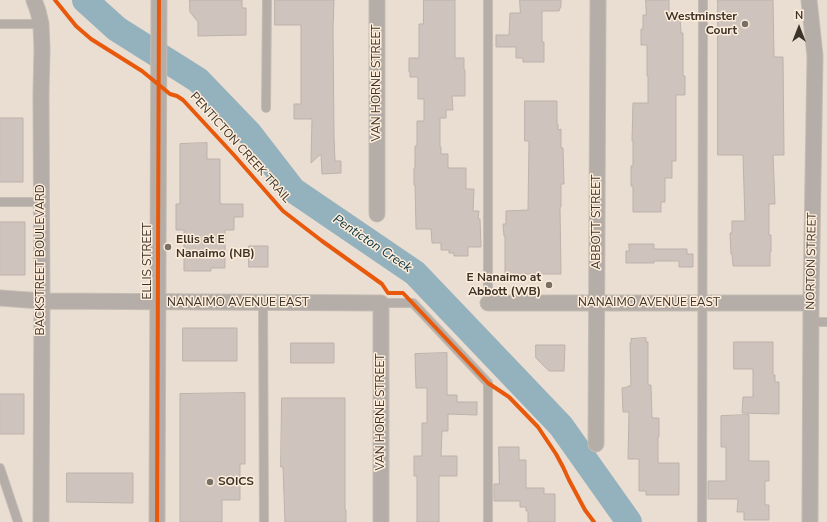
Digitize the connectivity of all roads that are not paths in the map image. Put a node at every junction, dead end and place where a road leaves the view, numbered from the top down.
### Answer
1 (34, 0) edge
2 (159, 0) edge
3 (266, 0) edge
4 (377, 0) edge
5 (488, 0) edge
6 (598, 0) edge
7 (703, 0) edge
8 (809, 0) edge
9 (0, 24) edge
10 (41, 24) junction
11 (266, 108) dead end
12 (0, 202) edge
13 (41, 202) junction
14 (377, 214) dead end
15 (0, 298) edge
16 (42, 301) junction
17 (158, 302) junction
18 (263, 303) junction
19 (381, 303) junction
20 (488, 303) joint
21 (597, 303) junction
22 (702, 303) junction
23 (811, 303) junction
24 (811, 322) junction
25 (827, 322) edge
26 (596, 444) dead end
27 (0, 468) edge
28 (18, 522) edge
29 (41, 522) edge
30 (158, 522) edge
31 (264, 522) edge
32 (381, 522) edge
33 (488, 522) edge
34 (702, 522) edge
35 (810, 522) edge

1 - 10 street, BACKSTREET BOULEVARD
2 - 17 street, ELLIS STREET
3 - 11 lane
4 - 14 street, VAN HORNE STREET
5 - 20 lane
6 - 21 street, ABBOTT STREET
7 - 22 lane
8 - 23 street, NORTON STREET
9 - 10 lane
10 - 13 street, BACKSTREET BOULEVARD
12 - 13 lane
13 - 16 street, BACKSTREET BOULEVARD
15 - 16 street, NANAIMO AVENUE EAST
16 - 17 street, NANAIMO AVENUE EAST
16 - 29 street, BACKSTREET BOULEVARD
17 - 18 street, NANAIMO AVENUE EAST
17 - 30 street, ELLIS STREET
18 - 19 street, NANAIMO AVENUE EAST
18 - 31 lane
19 - 32 street, VAN HORNE STREET
19 - 33 lane
20 - 21 street, NANAIMO AVENUE EAST
21 - 22 street, NANAIMO AVENUE EAST
21 - 26 street, ABBOTT STREET
22 - 23 street, NANAIMO AVENUE EAST
22 - 34 lane
23 - 24 street, NORTON STREET
24 - 25 lane
24 - 35 street, NORTON STREET
27 - 28 lane

